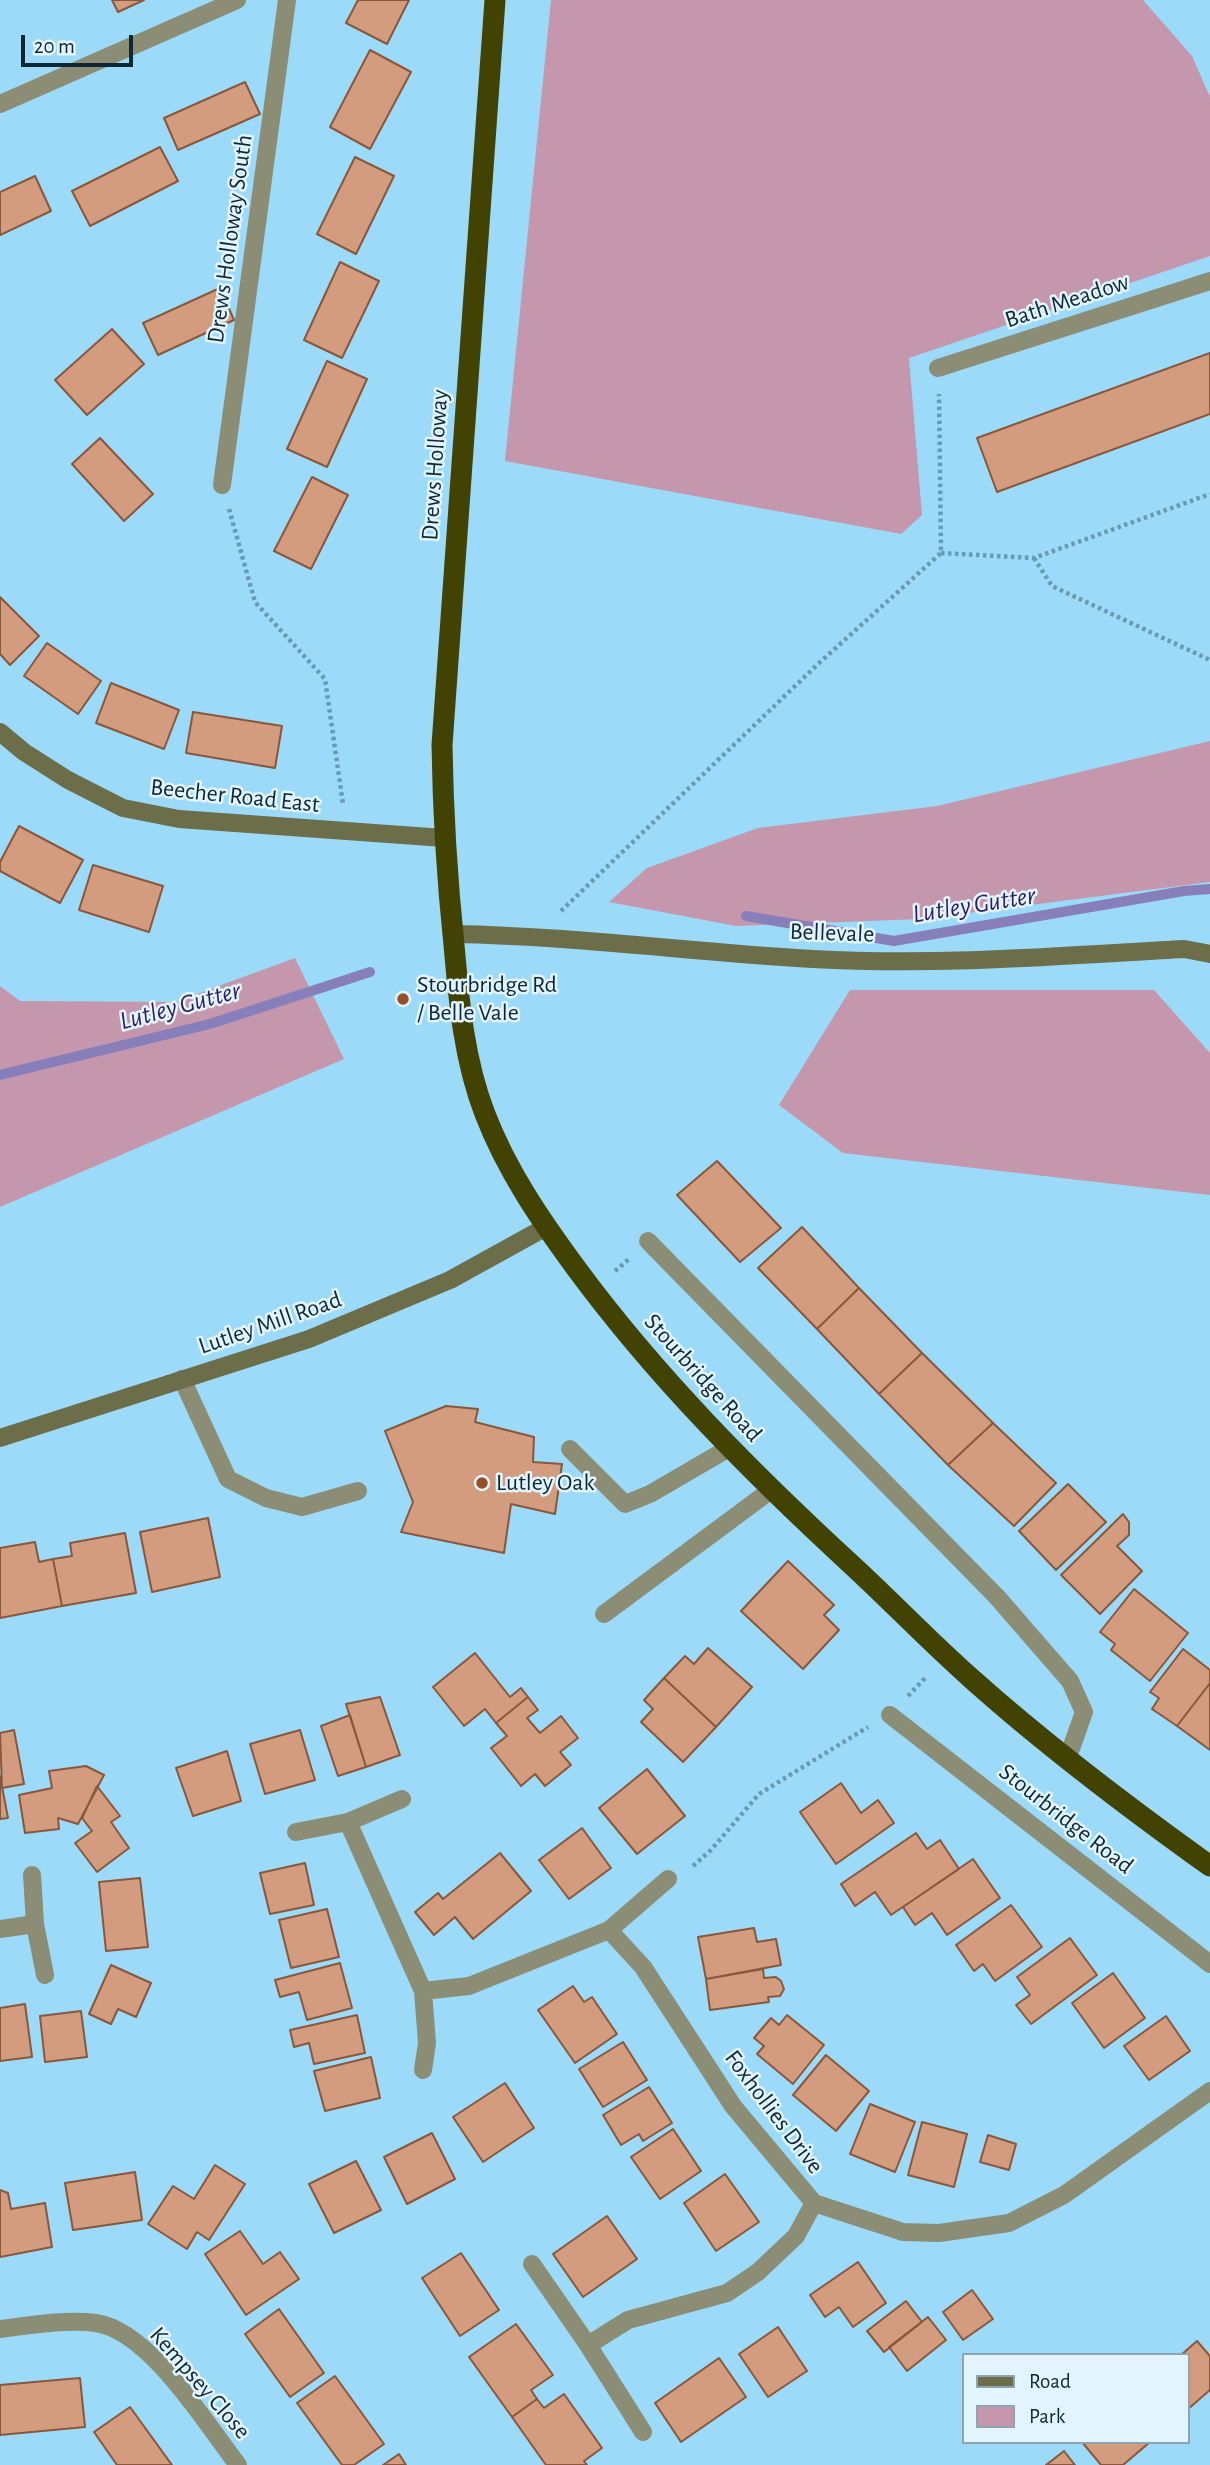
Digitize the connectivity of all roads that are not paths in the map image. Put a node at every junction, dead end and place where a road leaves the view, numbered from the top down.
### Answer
1 (237, 0) edge
2 (287, 0) edge
3 (495, 0) edge
4 (0, 104) edge
5 (1210, 281) edge
6 (938, 368) road end
7 (222, 485) road end
8 (0, 732) edge
9 (444, 838) junction
10 (453, 934) junction
11 (1210, 954) edge
12 (546, 1227) junction
13 (648, 1241) dead end
14 (182, 1379) junction
15 (0, 1438) edge
16 (729, 1448) junction
17 (570, 1449) dead end
18 (771, 1490) junction
19 (358, 1492) dead end
20 (604, 1614) dead end
21 (890, 1715) road end
22 (1068, 1757) junction
23 (402, 1799) dead end
24 (348, 1822) junction
25 (296, 1832) dead end
26 (1210, 1867) edge
27 (32, 1875) dead end
28 (668, 1879) road end
29 (34, 1924) junction
30 (0, 1929) edge
31 (609, 1930) junction
32 (1210, 1964) edge
33 (45, 1975) dead end
34 (423, 1991) junction
35 (423, 2070) dead end
36 (1210, 2091) edge
37 (814, 2203) junction
38 (533, 2264) dead end
39 (0, 2329) edge
40 (588, 2345) junction
41 (643, 2432) dead end
42 (238, 2465) edge

1 - 4 street
2 - 7 street, Drews Holloway South
3 - 9 highway, Drews Holloway
5 - 6 street, Bath Meadow
8 - 9 street, Beecher Road East
9 - 10 highway, Drews Holloway
10 - 11 street, Bellevale
10 - 12 highway, Stourbridge Road
12 - 14 street, Lutley Mill Road
12 - 16 highway, Stourbridge Road
13 - 22 street, Stourbridge Road
14 - 15 street, Lutley Mill Road
14 - 19 street
16 - 17 street
16 - 18 highway, Stourbridge Road
18 - 20 street
18 - 22 highway, Stourbridge Road
21 - 32 street, Stourbridge Road
22 - 26 highway, Stourbridge Road
23 - 24 street
24 - 25 street
24 - 34 street
27 - 29 street
28 - 31 street
29 - 30 street
29 - 33 street
31 - 34 street
31 - 37 street, Foxhollies Drive
34 - 35 street
36 - 37 street, Foxhollies Drive
37 - 40 street
38 - 40 street
39 - 42 street, Kempsey Close
40 - 41 street

